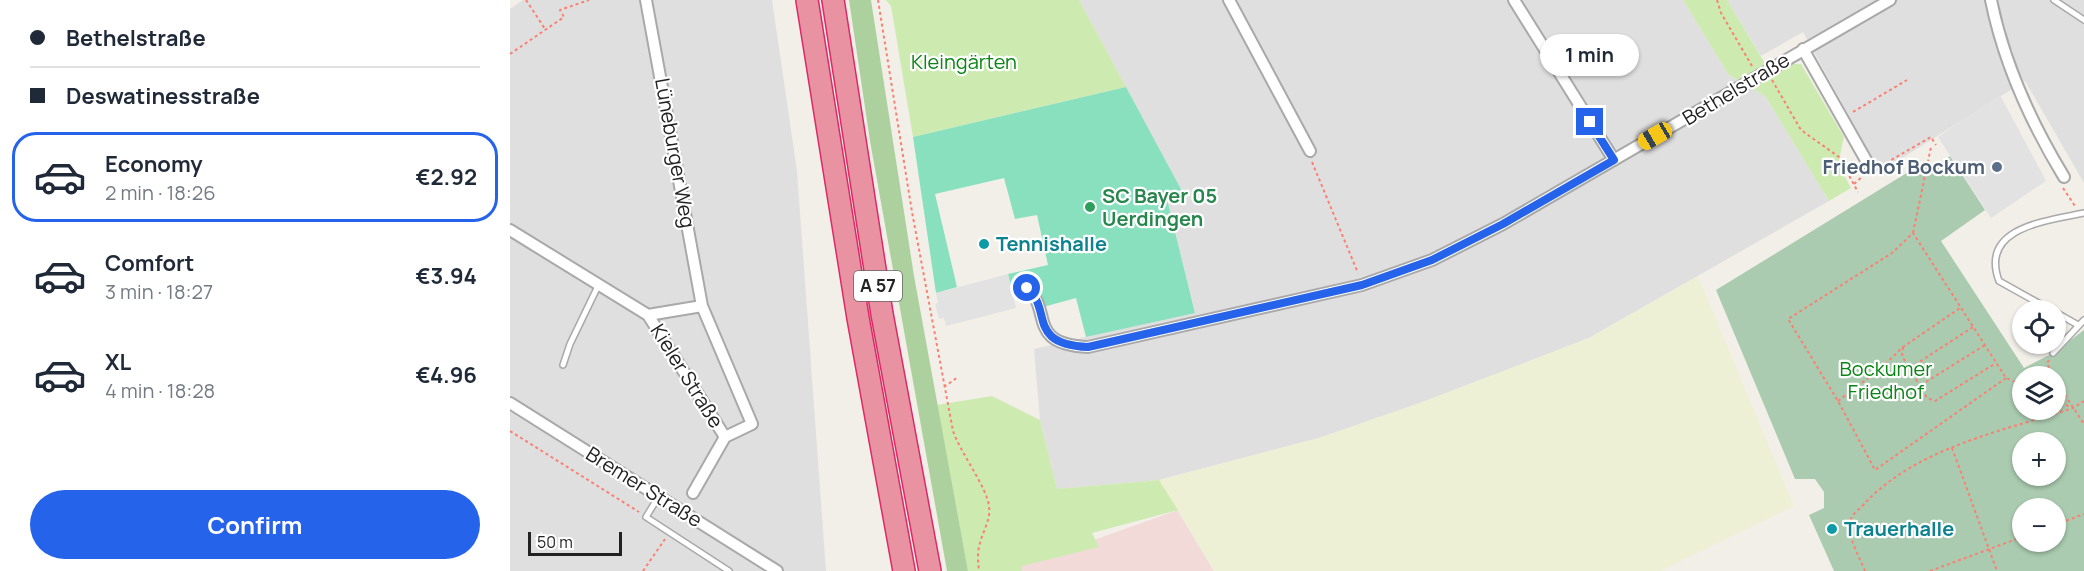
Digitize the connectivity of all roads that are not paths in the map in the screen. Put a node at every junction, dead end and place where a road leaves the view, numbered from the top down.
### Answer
1 (646, 0) edge
2 (807, 0) edge
3 (833, 0) edge
4 (1229, 0) edge
5 (1514, 0) edge
6 (1890, 0) edge
7 (1991, 0) edge
8 (2054, 0) edge
9 (1872, 5) edge
10 (2084, 20) edge
11 (1803, 48) junction
12 (1310, 151) road end
13 (1614, 160) junction
14 (1871, 169) road end
15 (2064, 177) road end
16 (2082, 213) edge
17 (510, 230) edge
18 (599, 284) junction
19 (1027, 288) dead end
20 (2033, 300) edge
21 (702, 306) junction
22 (648, 315) junction
23 (2066, 318) edge
24 (2084, 320) edge
25 (2078, 325) junction
26 (2066, 338) edge
27 (563, 365) dead end
28 (510, 403) edge
29 (725, 437) junction
30 (693, 493) dead end
31 (659, 496) junction
32 (729, 571) edge
33 (777, 571) edge
34 (904, 571) edge
35 (930, 571) edge

1 - 21 street, Lüneburger Weg
2 - 34 highway, A 57
3 - 35 highway, A 57
4 - 12 street
5 - 13 street
6 - 9 street, Bethelstraße
7 - 15 street
8 - 10 lane
9 - 11 street, Bethelstraße
11 - 13 street, Bethelstraße
11 - 14 street, Bethelstraße
13 - 19 street, Bethelstraße
16 - 20 lane
17 - 18 street, Kieler Straße
18 - 22 street, Kieler Straße
18 - 27 lane
21 - 22 street, Kieler Straße
21 - 29 street, Kieler Straße
22 - 29 street, Kieler Straße
23 - 25 lane
24 - 25 lane
25 - 26 lane
28 - 31 street, Bremer Straße
29 - 30 street, Kieler Straße
31 - 32 lane
31 - 33 street, Bremer Straße

